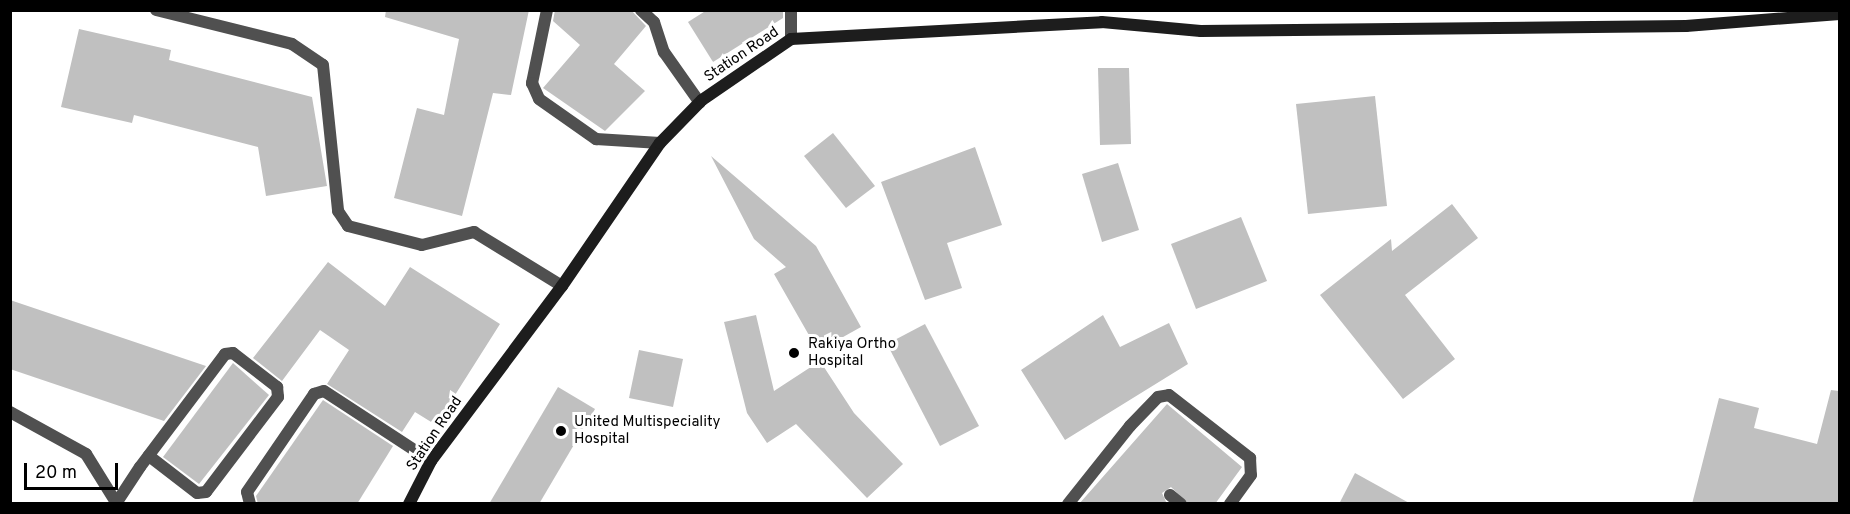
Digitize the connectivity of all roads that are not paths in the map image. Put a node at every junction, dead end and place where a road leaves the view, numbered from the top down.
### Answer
1 (156, 10) edge
2 (547, 10) edge
3 (641, 10) edge
4 (791, 10) edge
5 (1839, 14) edge
6 (1102, 16) edge
7 (790, 39) junction
8 (700, 103) junction
9 (660, 143) junction
10 (562, 286) junction
11 (10, 412) edge
12 (149, 456) junction
13 (431, 460) junction
14 (1170, 495) dead end
15 (117, 503) edge
16 (250, 504) edge
17 (409, 504) edge
18 (1068, 504) edge
19 (1181, 504) edge
20 (1230, 504) edge

1 - 10 street
2 - 9 street
3 - 8 street
4 - 7 street
5 - 6 main road, Station Road
6 - 7 main road, Station Road
7 - 8 main road, Station Road
8 - 9 main road, Station Road
9 - 10 main road, Station Road
10 - 13 main road, Station Road
11 - 15 street
12 - 12 street
12 - 15 street
13 - 16 street
13 - 17 main road, Station Road
14 - 19 street
18 - 20 street

